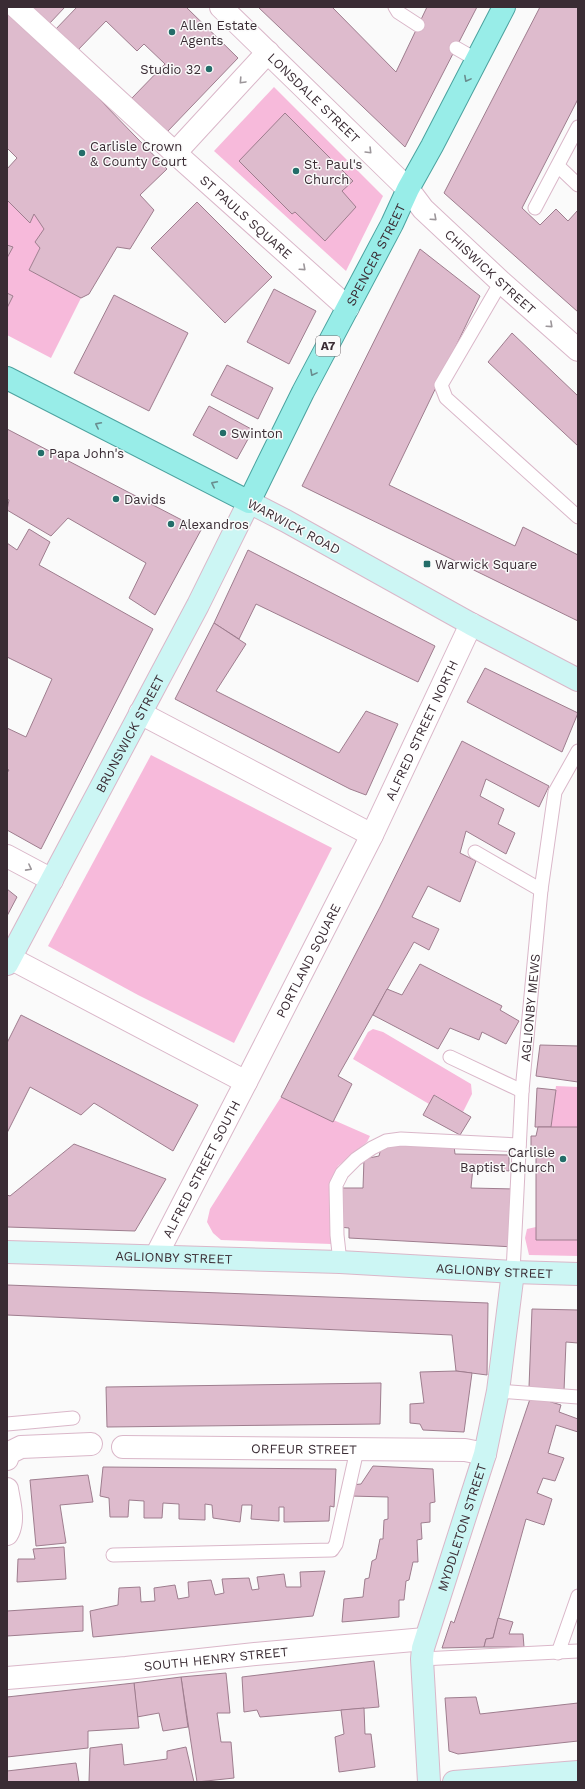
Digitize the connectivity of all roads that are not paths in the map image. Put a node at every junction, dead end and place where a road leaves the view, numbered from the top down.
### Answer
1 (16, 7) edge
2 (220, 7) edge
3 (395, 7) edge
4 (504, 7) edge
5 (418, 25) dead end
6 (456, 48) dead end
7 (268, 52) junction
8 (477, 60) junction
9 (578, 127) edge
10 (175, 153) junction
11 (558, 166) junction
12 (578, 185) edge
13 (408, 189) junction
14 (535, 208) dead end
15 (501, 282) junction
16 (348, 308) junction
17 (578, 350) edge
18 (7, 378) edge
19 (249, 502) junction
20 (578, 517) edge
21 (471, 624) junction
22 (578, 680) edge
23 (140, 712) junction
24 (578, 751) edge
25 (372, 835) junction
26 (475, 852) dead end
27 (7, 856) edge
28 (52, 880) junction
29 (541, 890) junction
30 (8, 961) edge
31 (450, 1057) dead end
32 (246, 1082) junction
33 (522, 1091) junction
34 (519, 1145) junction
35 (7, 1252) edge
36 (156, 1256) junction
37 (340, 1262) junction
38 (513, 1272) junction
39 (578, 1274) edge
40 (498, 1391) junction
41 (578, 1397) edge
42 (73, 1418) dead end
43 (7, 1424) edge
44 (91, 1444) dead end
45 (122, 1447) dead end
46 (357, 1450) junction
47 (485, 1454) junction
48 (7, 1459) edge
49 (7, 1489) edge
50 (7, 1534) edge
51 (112, 1555) dead end
52 (578, 1596) edge
53 (424, 1649) junction
54 (578, 1651) edge
55 (558, 1653) junction
56 (7, 1678) edge
57 (578, 1772) edge
58 (429, 1782) edge
59 (454, 1782) edge

1 - 10 street, ST PAULS SQUARE
2 - 7 street, LONSDALE STREET
3 - 5 lane
4 - 8 main road, SPENCER STREET / A7
6 - 8 lane
7 -> 10 street
7 -> 13 street, LONSDALE STREET
8 -> 13 main road, SPENCER STREET / A7
9 - 11 lane
10 -> 16 street, ST PAULS SQUARE
11 - 12 lane
11 - 14 lane
13 -> 15 street, CHISWICK STREET
13 - 16 main road, SPENCER STREET / A7
15 -> 17 street, CHISWICK STREET
15 - 20 lane
16 -> 19 main road, SPENCER STREET / A7
19 -> 18 main road, WARWICK ROAD
19 - 21 street, WARWICK ROAD
19 - 23 street, BRUNSWICK STREET
21 - 22 street, WARWICK ROAD
21 - 25 street, ALFRED STREET NORTH
23 - 25 street
23 - 28 street, BRUNSWICK STREET
24 - 29 lane, AGLIONBY MEWS
25 - 32 street, PORTLAND SQUARE
26 - 29 lane
27 -> 28 street
28 - 30 street, BRUNSWICK STREET
29 - 33 lane, AGLIONBY MEWS
30 - 32 street
31 - 33 lane
32 - 36 street, ALFRED STREET SOUTH
33 - 34 lane, AGLIONBY MEWS
34 - 37 lane
34 - 38 lane, AGLIONBY MEWS
35 - 36 street, AGLIONBY STREET
36 - 37 street, AGLIONBY STREET
37 - 38 street, AGLIONBY STREET
38 - 39 street, AGLIONBY STREET
38 - 40 street, MYDDLETON STREET
40 - 41 lane
40 - 47 street, MYDDLETON STREET
42 - 43 lane
44 - 48 street
45 - 46 street, ORFEUR STREET
46 - 47 street, ORFEUR STREET
46 - 51 lane
47 - 53 street, MYDDLETON STREET
49 - 50 street
52 - 55 lane
53 - 55 lane
53 - 56 street, SOUTH HENRY STREET
53 - 58 street, MYDDLETON STREET
54 - 55 lane
57 - 59 street

